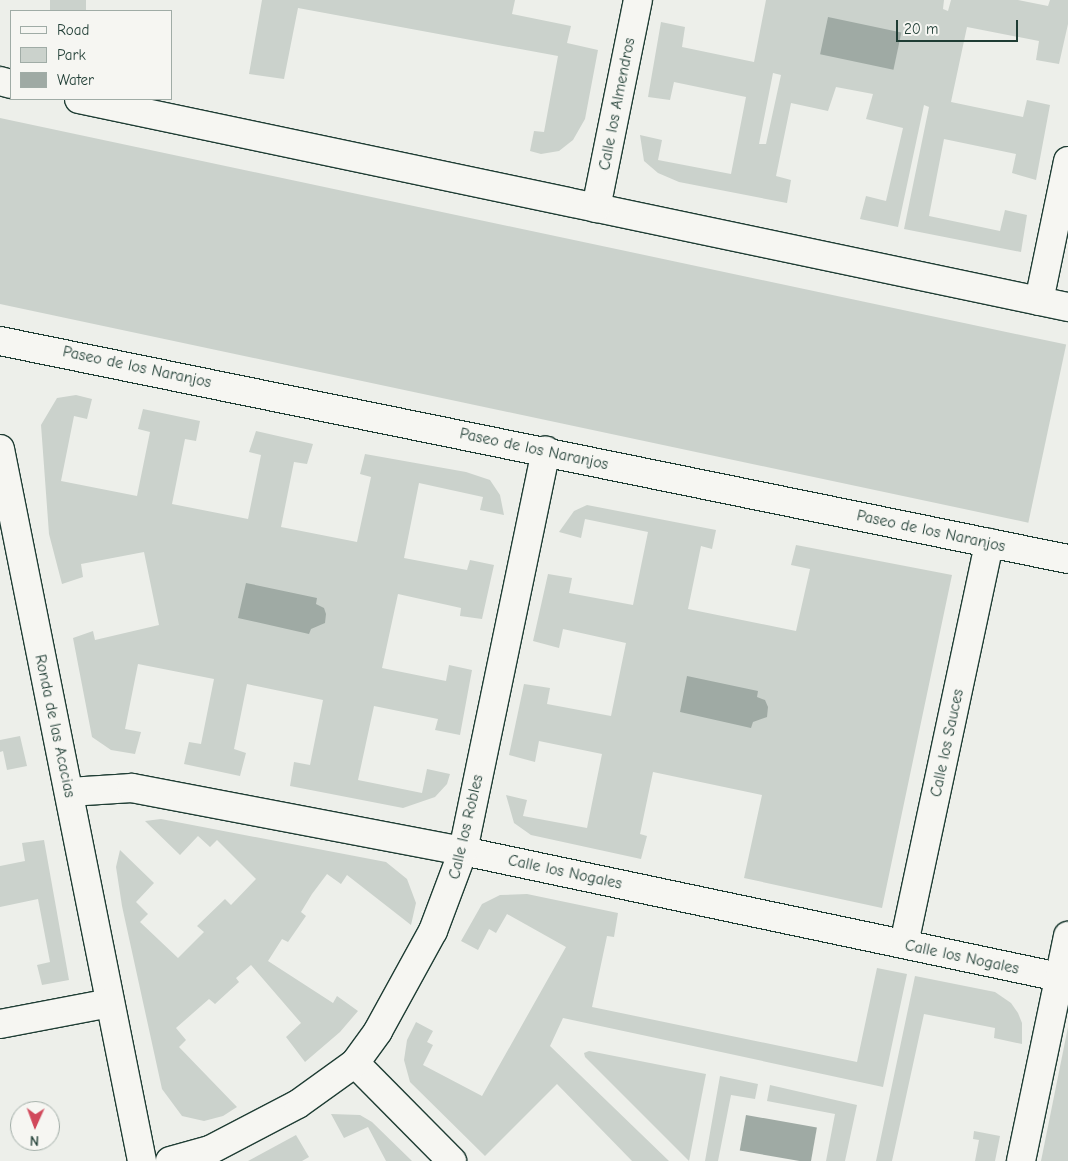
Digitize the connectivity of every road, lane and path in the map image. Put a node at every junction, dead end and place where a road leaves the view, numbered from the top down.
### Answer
1 (638, 0) edge
2 (84, 100) edge
3 (1068, 161) edge
4 (596, 208) junction
5 (1039, 301) junction
6 (1068, 306) edge
7 (0, 341) edge
8 (0, 449) edge
9 (546, 451) junction
10 (989, 543) junction
11 (1068, 559) edge
12 (69, 792) junction
13 (463, 851) junction
14 (1068, 936) edge
15 (904, 944) junction
16 (1060, 978) junction
17 (110, 1003) junction
18 (0, 1024) edge
19 (355, 1063) junction
20 (142, 1161) edge
21 (170, 1161) edge
22 (452, 1161) edge
23 (1021, 1161) edge

1 - 4 street, Calle los Almendros
2 - 4 street
3 - 5 street
4 - 5 street
5 - 6 street
7 - 9 street, Paseo de los Naranjos
8 - 12 street, Ronda de las Acacias
9 - 10 street, Paseo de los Naranjos
9 - 13 street, Calle los Robles
10 - 11 street, Paseo de los Naranjos
10 - 15 street, Calle los Sauces
12 - 13 street, Calle los Nogales
12 - 17 street, Ronda de las Acacias
13 - 15 street, Calle los Nogales
13 - 19 street, Calle los Robles
14 - 16 street
15 - 16 street, Calle los Nogales
16 - 23 street
17 - 18 street
17 - 20 street, Ronda de las Acacias
19 - 21 street, Calle los Robles
19 - 22 street

